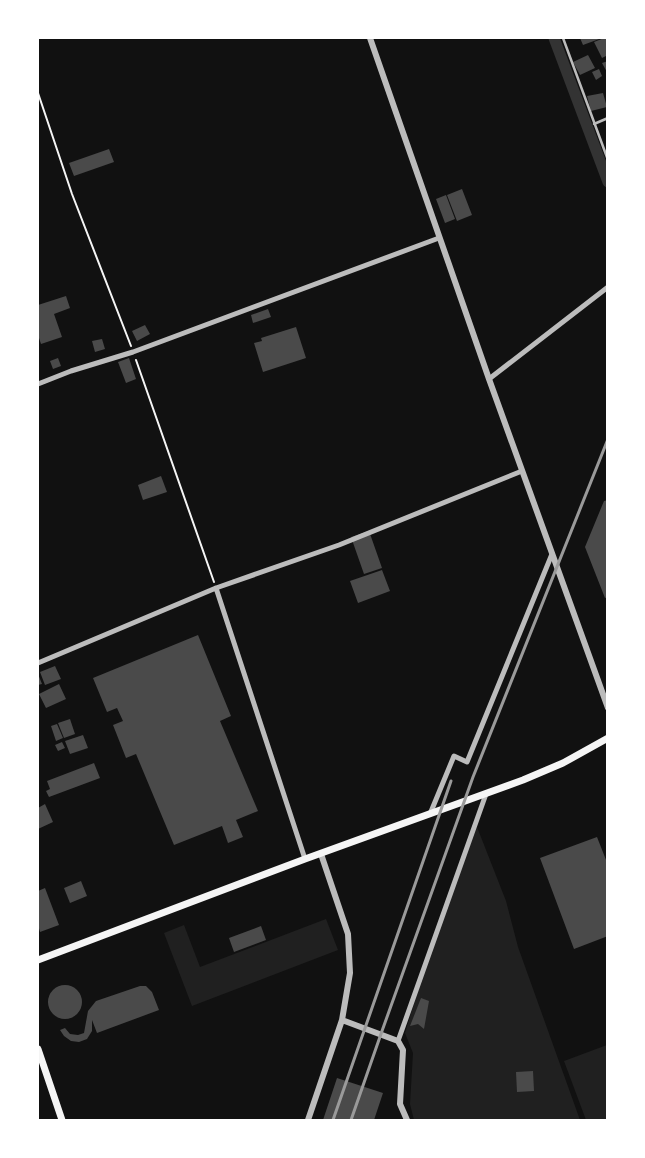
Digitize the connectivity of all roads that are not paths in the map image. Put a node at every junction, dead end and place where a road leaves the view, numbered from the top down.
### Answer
1 (370, 38) edge
2 (563, 38) edge
3 (608, 118) edge
4 (594, 124) junction
5 (608, 160) edge
6 (439, 238) junction
7 (608, 287) edge
8 (489, 379) junction
9 (38, 384) edge
10 (522, 471) junction
11 (552, 554) junction
12 (216, 588) junction
13 (38, 663) edge
14 (608, 708) edge
15 (608, 738) edge
16 (486, 794) junction
17 (430, 814) junction
18 (321, 854) junction
19 (305, 859) junction
20 (38, 960) edge
21 (342, 1020) junction
22 (398, 1041) junction
23 (38, 1049) edge
24 (62, 1120) edge
25 (308, 1120) edge
26 (408, 1120) edge

1 - 6 street
2 - 4 lane
3 - 4 lane
4 - 5 lane
6 - 8 street
6 - 9 street
7 - 8 street
8 - 10 street
10 - 11 street
10 - 12 street
11 - 14 street
11 - 17 street
12 - 13 street
12 - 19 street
15 - 16 main road
16 - 17 main road
16 - 22 street
17 - 18 main road
18 - 19 main road
18 - 21 street
19 - 20 main road
21 - 22 street
21 - 25 street
22 - 26 street
23 - 24 main road

